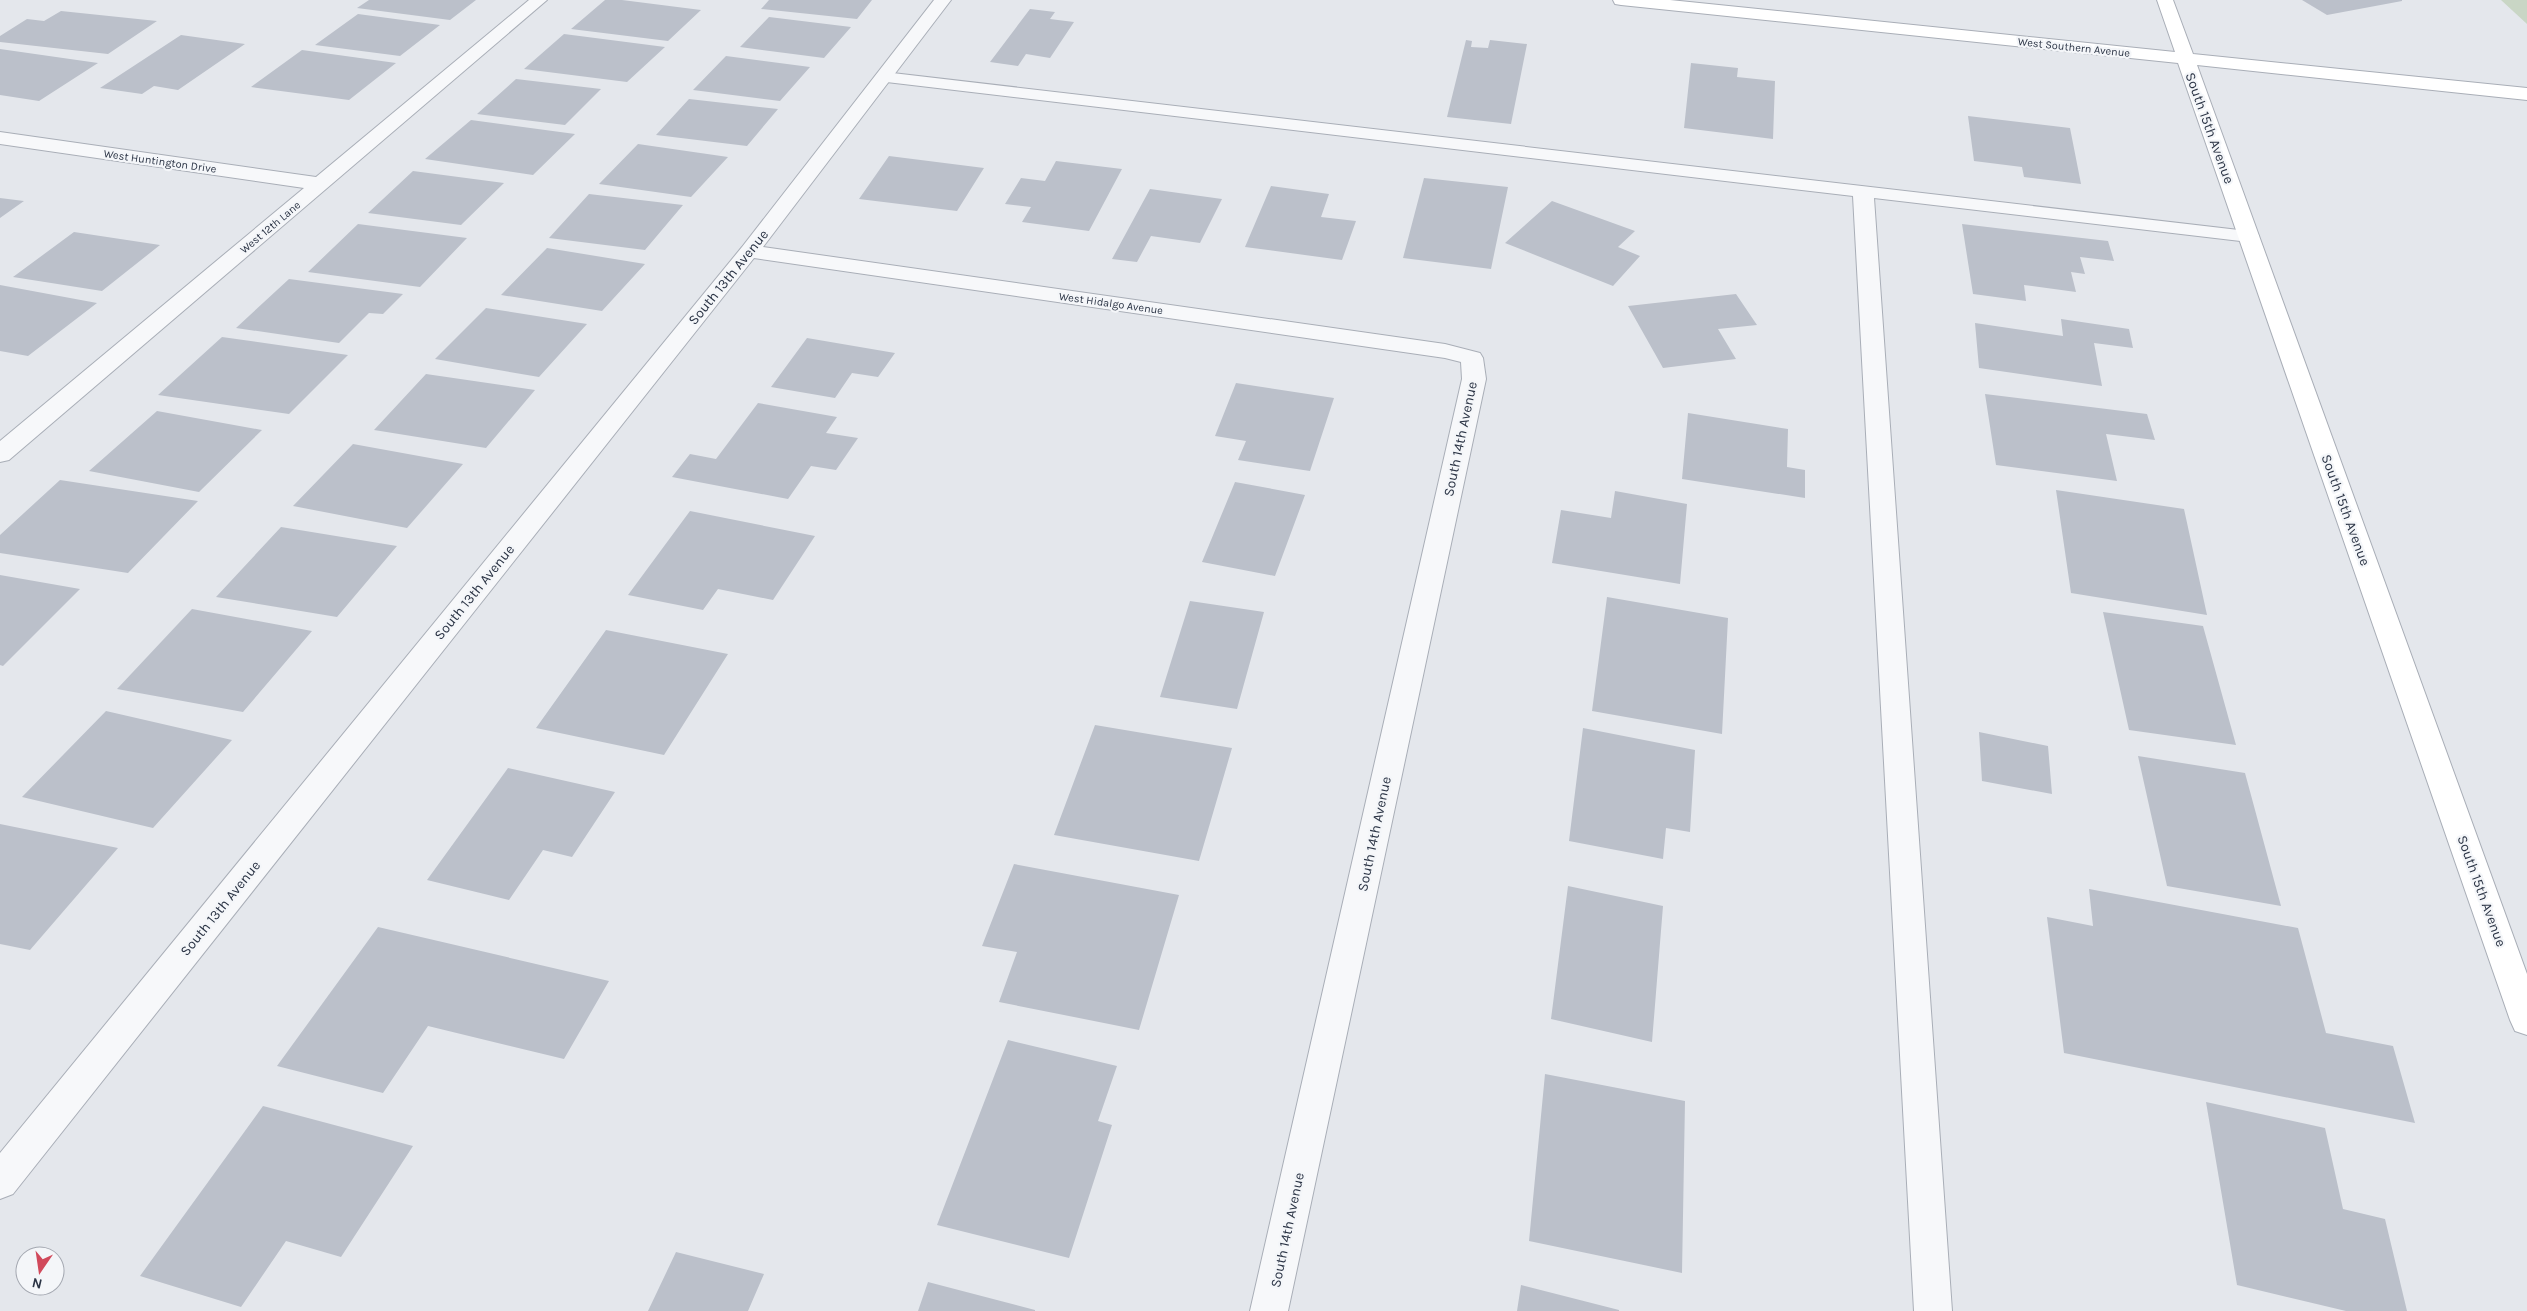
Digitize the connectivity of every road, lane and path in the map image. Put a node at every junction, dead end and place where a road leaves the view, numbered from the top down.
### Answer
1 (539, 0) edge
2 (943, 0) edge
3 (1621, 0) edge
4 (2165, 0) edge
5 (2185, 58) junction
6 (884, 77) junction
7 (2527, 94) edge
8 (0, 138) edge
9 (321, 184) junction
10 (1863, 191) junction
11 (2249, 236) junction
12 (749, 251) junction
13 (1472, 358) joint
14 (0, 454) edge
15 (2527, 1020) edge
16 (0, 1181) edge
17 (1269, 1311) edge
18 (1934, 1311) edge

1 - 9 street, West 12th Lane
2 - 6 street, South 13th Avenue
3 - 5 street, West Southern Avenue
4 - 5 street, South 15th Avenue
5 - 7 street, West Southern Avenue
5 - 11 street, South 15th Avenue
6 - 10 street
6 - 12 street, South 13th Avenue
8 - 9 street, West Huntington Drive
9 - 14 street, West 12th Lane
10 - 11 street
10 - 18 street
11 - 15 street, South 15th Avenue
12 - 13 street, West Hidalgo Avenue
12 - 16 street, South 13th Avenue
13 - 17 street, South 14th Avenue

